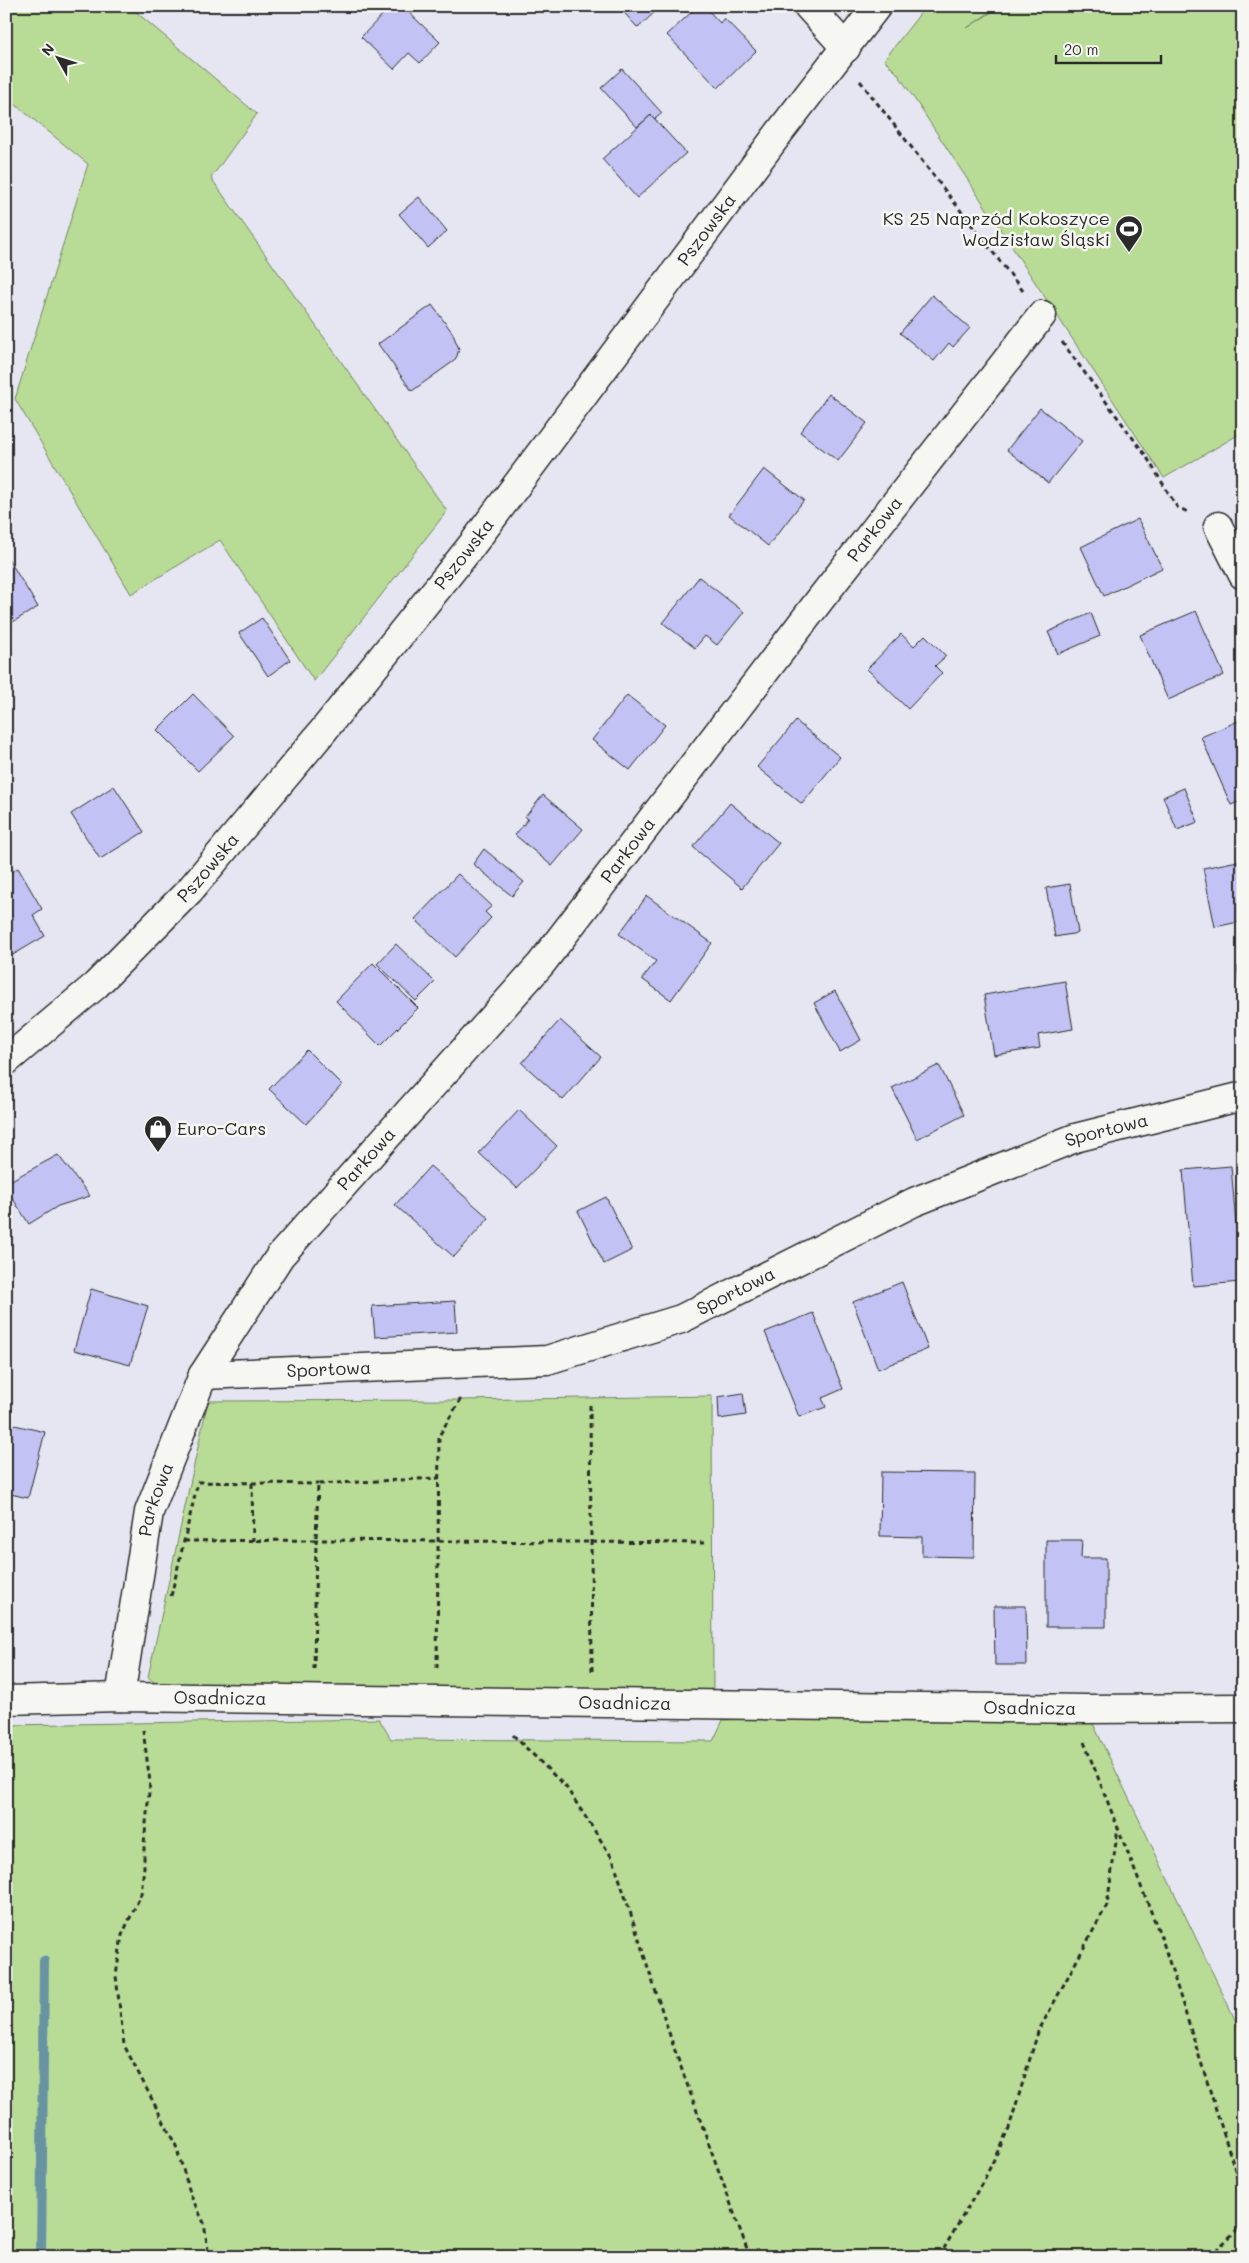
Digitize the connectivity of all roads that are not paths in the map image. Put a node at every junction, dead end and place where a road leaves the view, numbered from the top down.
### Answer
1 (808, 6) edge
2 (877, 6) edge
3 (846, 48) junction
4 (1042, 315) road end
5 (1218, 526) road end
6 (1243, 575) edge
7 (6, 1061) edge
8 (1243, 1096) edge
9 (203, 1376) junction
10 (128, 1697) junction
11 (6, 1700) edge
12 (1243, 1708) edge

1 - 3 street
2 - 3 street, Pszowska
3 - 7 street, Pszowska
4 - 9 street, Parkowa
5 - 6 street
8 - 9 street, Sportowa
9 - 10 street, Parkowa
10 - 11 street, Osadnicza
10 - 12 street, Osadnicza

